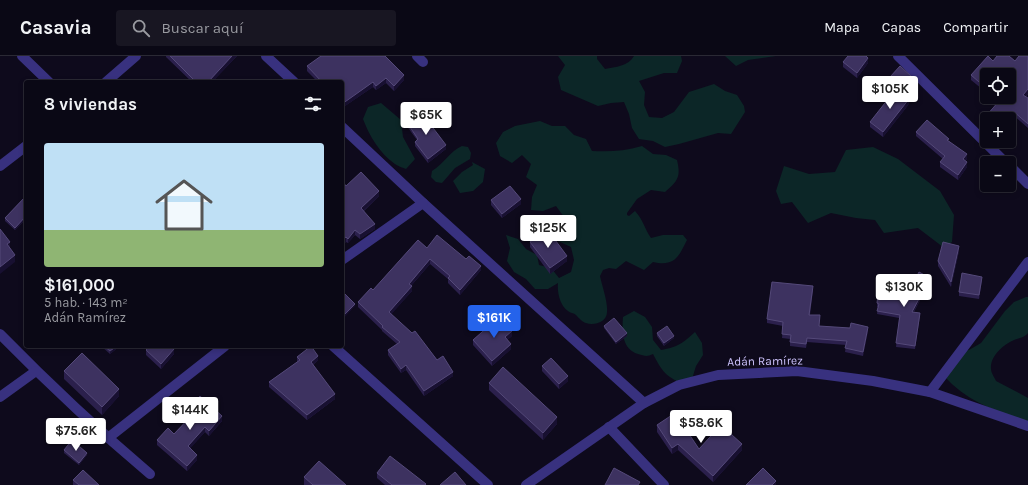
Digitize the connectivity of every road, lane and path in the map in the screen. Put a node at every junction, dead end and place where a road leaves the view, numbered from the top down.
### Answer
1 (22, 56) edge
2 (136, 56) edge
3 (266, 56) edge
4 (898, 56) edge
5 (47, 80) edge
6 (108, 80) edge
7 (292, 80) edge
8 (344, 129) edge
9 (24, 148) edge
10 (999, 156) edge
11 (0, 166) edge
12 (1016, 173) edge
13 (1028, 184) edge
14 (423, 203) junction
15 (344, 259) edge
16 (1028, 262) edge
17 (0, 334) edge
18 (222, 348) edge
19 (335, 348) edge
20 (36, 371) junction
21 (930, 392) junction
22 (0, 397) edge
23 (644, 403) junction
24 (1028, 426) edge
25 (608, 427) junction
26 (108, 438) junction
27 (150, 474) dead end
28 (488, 485) edge
29 (526, 485) edge
30 (664, 485) edge

1 - 5 street
2 - 6 street
3 - 7 street
4 - 10 street
8 - 14 street
9 - 11 street
12 - 13 street
14 - 15 street
14 - 23 street
16 - 21 street
17 - 20 street
18 - 26 street
19 - 28 street
20 - 22 street
20 - 26 street
21 - 23 street, Adán Ramírez
21 - 24 street, Adán Ramírez
23 - 25 street, Adán Ramírez
25 - 29 street, Adán Ramírez
25 - 30 street
26 - 27 street

